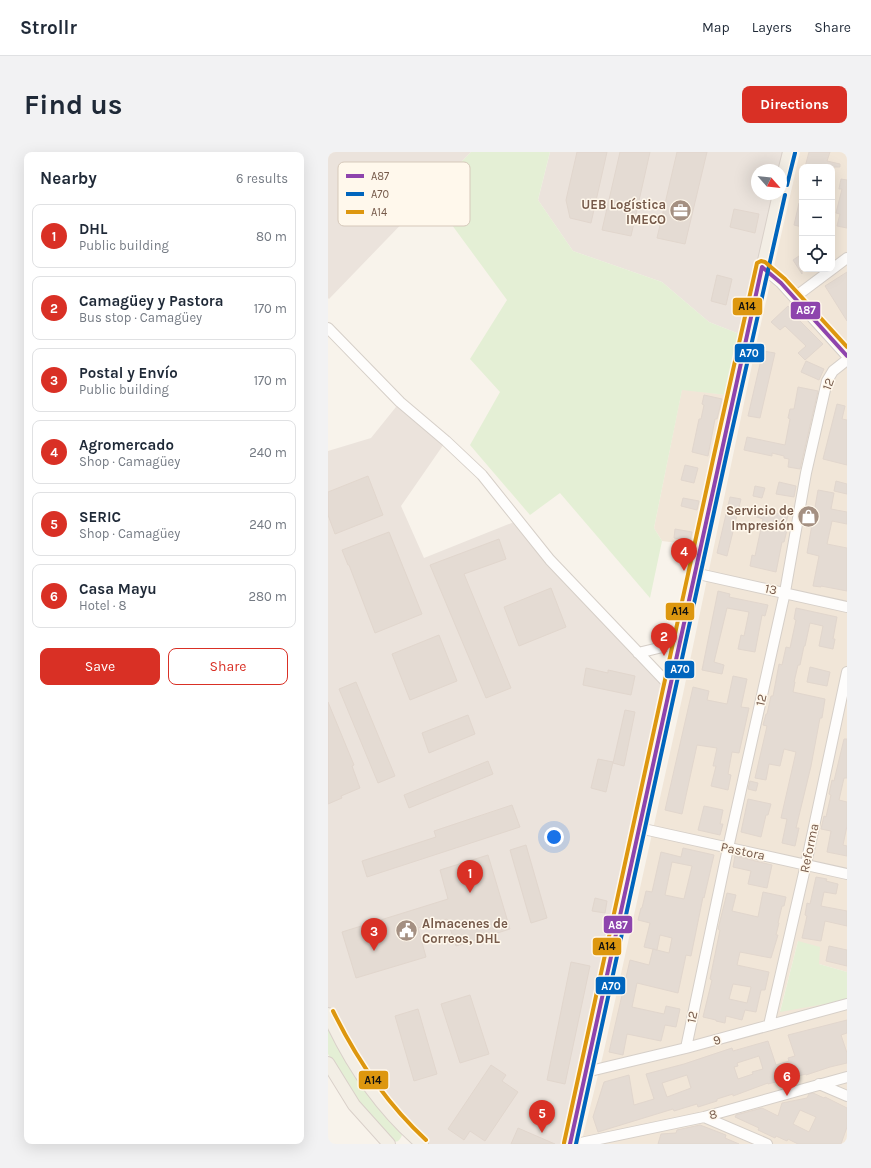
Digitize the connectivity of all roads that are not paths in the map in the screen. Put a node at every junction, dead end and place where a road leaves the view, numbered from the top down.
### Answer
1 (789, 152) edge
2 (786, 164) edge
3 (778, 200) edge
4 (847, 258) edge
5 (762, 267) junction
6 (794, 297) junction
7 (328, 328) edge
8 (847, 356) edge
9 (847, 360) edge
10 (694, 573) junction
11 (785, 592) junction
12 (847, 607) edge
13 (679, 643) junction
14 (638, 652) junction
15 (847, 672) edge
16 (670, 686) junction
17 (639, 828) junction
18 (728, 848) junction
19 (806, 864) junction
20 (847, 874) edge
21 (847, 1004) edge
22 (328, 1014) edge
23 (769, 1025) junction
24 (686, 1048) junction
25 (328, 1063) edge
26 (586, 1072) junction
27 (847, 1077) edge
28 (819, 1084) junction
29 (847, 1096) edge
30 (704, 1117) junction
31 (412, 1136) junction
32 (389, 1144) edge
33 (403, 1144) edge
34 (422, 1144) edge
35 (570, 1144) edge
36 (576, 1144) edge
37 (767, 1144) edge

1 - 2 main road
3 - 5 main road
4 - 6 street
5 - 6 street
5 - 10 main road
6 - 8 street
7 - 14 street
9 - 11 street, 12
10 - 11 street, 13
10 - 13 main road
11 - 12 street, 13
11 - 18 street, 12
13 - 14 street
13 - 16 main road
14 - 16 street
15 - 19 street, Reforma
16 - 17 main road
17 - 18 street, Pastora
17 - 26 main road
18 - 19 street, Pastora
18 - 24 street, 12
19 - 20 street, Pastora
19 - 23 street, Reforma
21 - 23 street, 9
22 - 31 main road
23 - 24 street, 9
24 - 26 street, 9
25 - 32 main road
26 - 35 main road
27 - 28 street, 8
28 - 29 street
28 - 30 street, 8
30 - 36 street, 8
30 - 37 street
31 - 33 main road
31 - 34 main road

